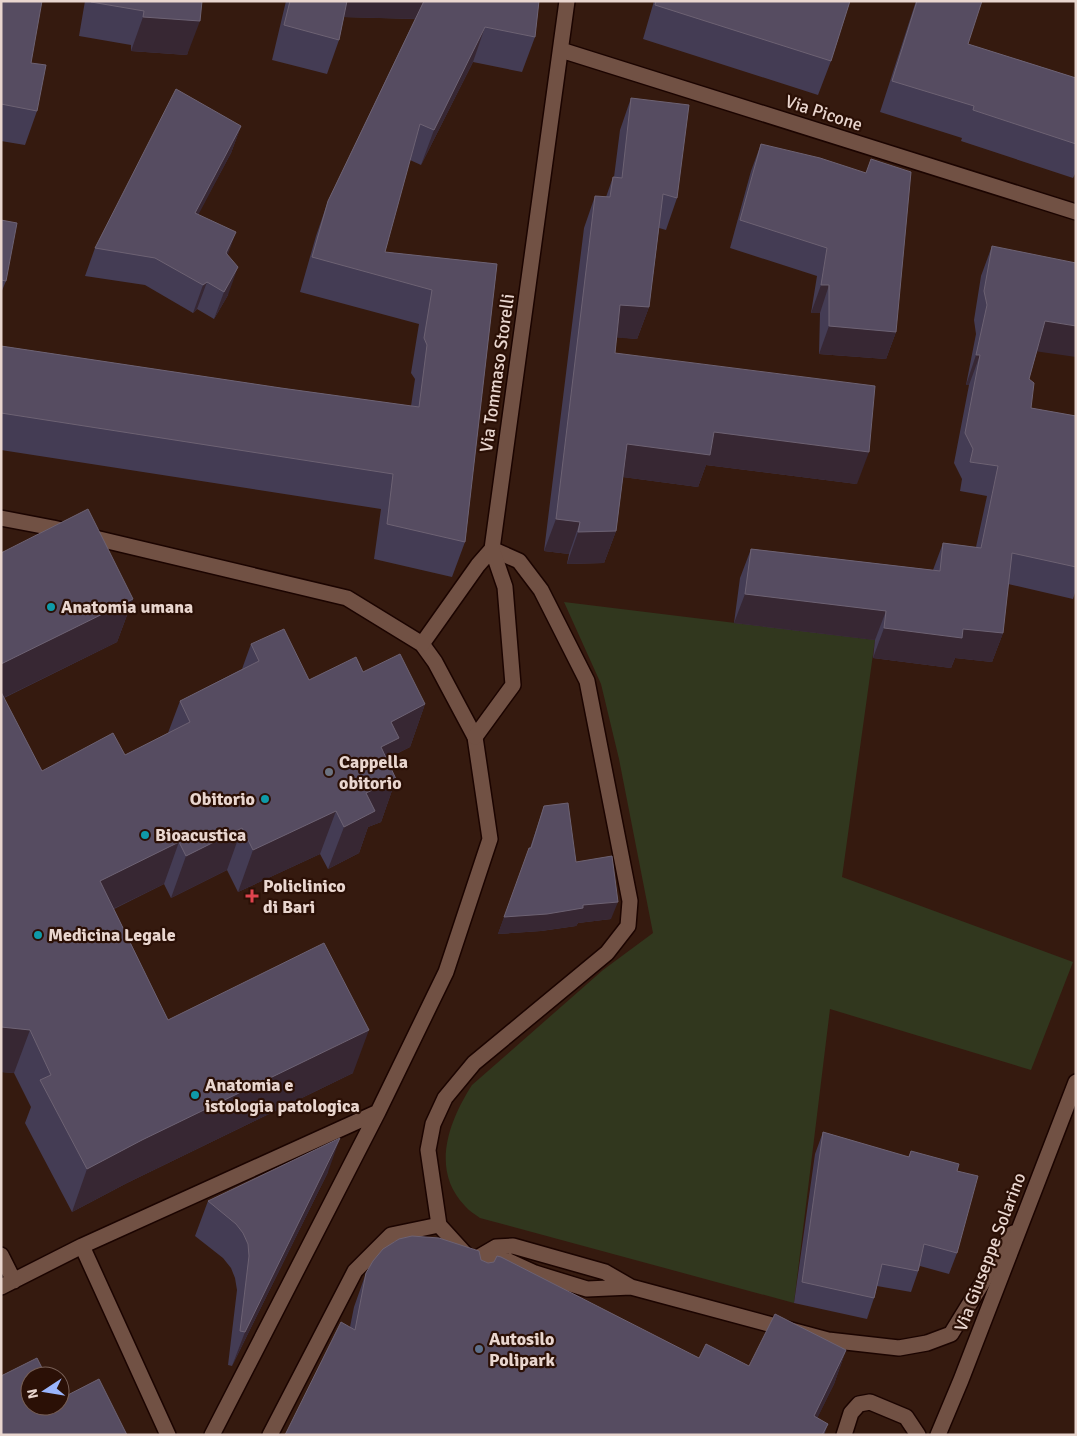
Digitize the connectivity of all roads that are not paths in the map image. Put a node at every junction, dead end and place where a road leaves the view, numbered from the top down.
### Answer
1 (567, 1) edge
2 (561, 50) junction
3 (1076, 212) edge
4 (1, 518) edge
5 (492, 549) junction
6 (422, 644) junction
7 (476, 737) junction
8 (1076, 1082) edge
9 (378, 1112) junction
10 (1022, 1219) junction
11 (439, 1225) junction
12 (82, 1246) junction
13 (1, 1255) edge
14 (477, 1270) junction
15 (8, 1284) edge
16 (632, 1288) junction
17 (587, 1289) junction
18 (563, 1298) edge
19 (168, 1435) edge
20 (212, 1435) edge
21 (270, 1435) edge
22 (844, 1435) edge
23 (918, 1435) edge
24 (938, 1435) edge

1 - 2 street, Via Tommaso Storelli
2 - 3 street, Via Picone
2 - 5 street, Via Tommaso Storelli
4 - 6 street
5 - 6 street
5 - 7 street, Via Tommaso Storelli
5 - 11 street
6 - 7 street
7 - 9 street
8 - 10 street, Via Giuseppe Solarino
9 - 12 street
9 - 20 street
10 - 16 street
10 - 24 street, Via Giuseppe Solarino
11 - 14 street
11 - 21 street
12 - 15 street
12 - 19 street
13 - 15 street
14 - 16 street
14 - 17 street
16 - 17 street
17 - 18 street
22 - 23 street

